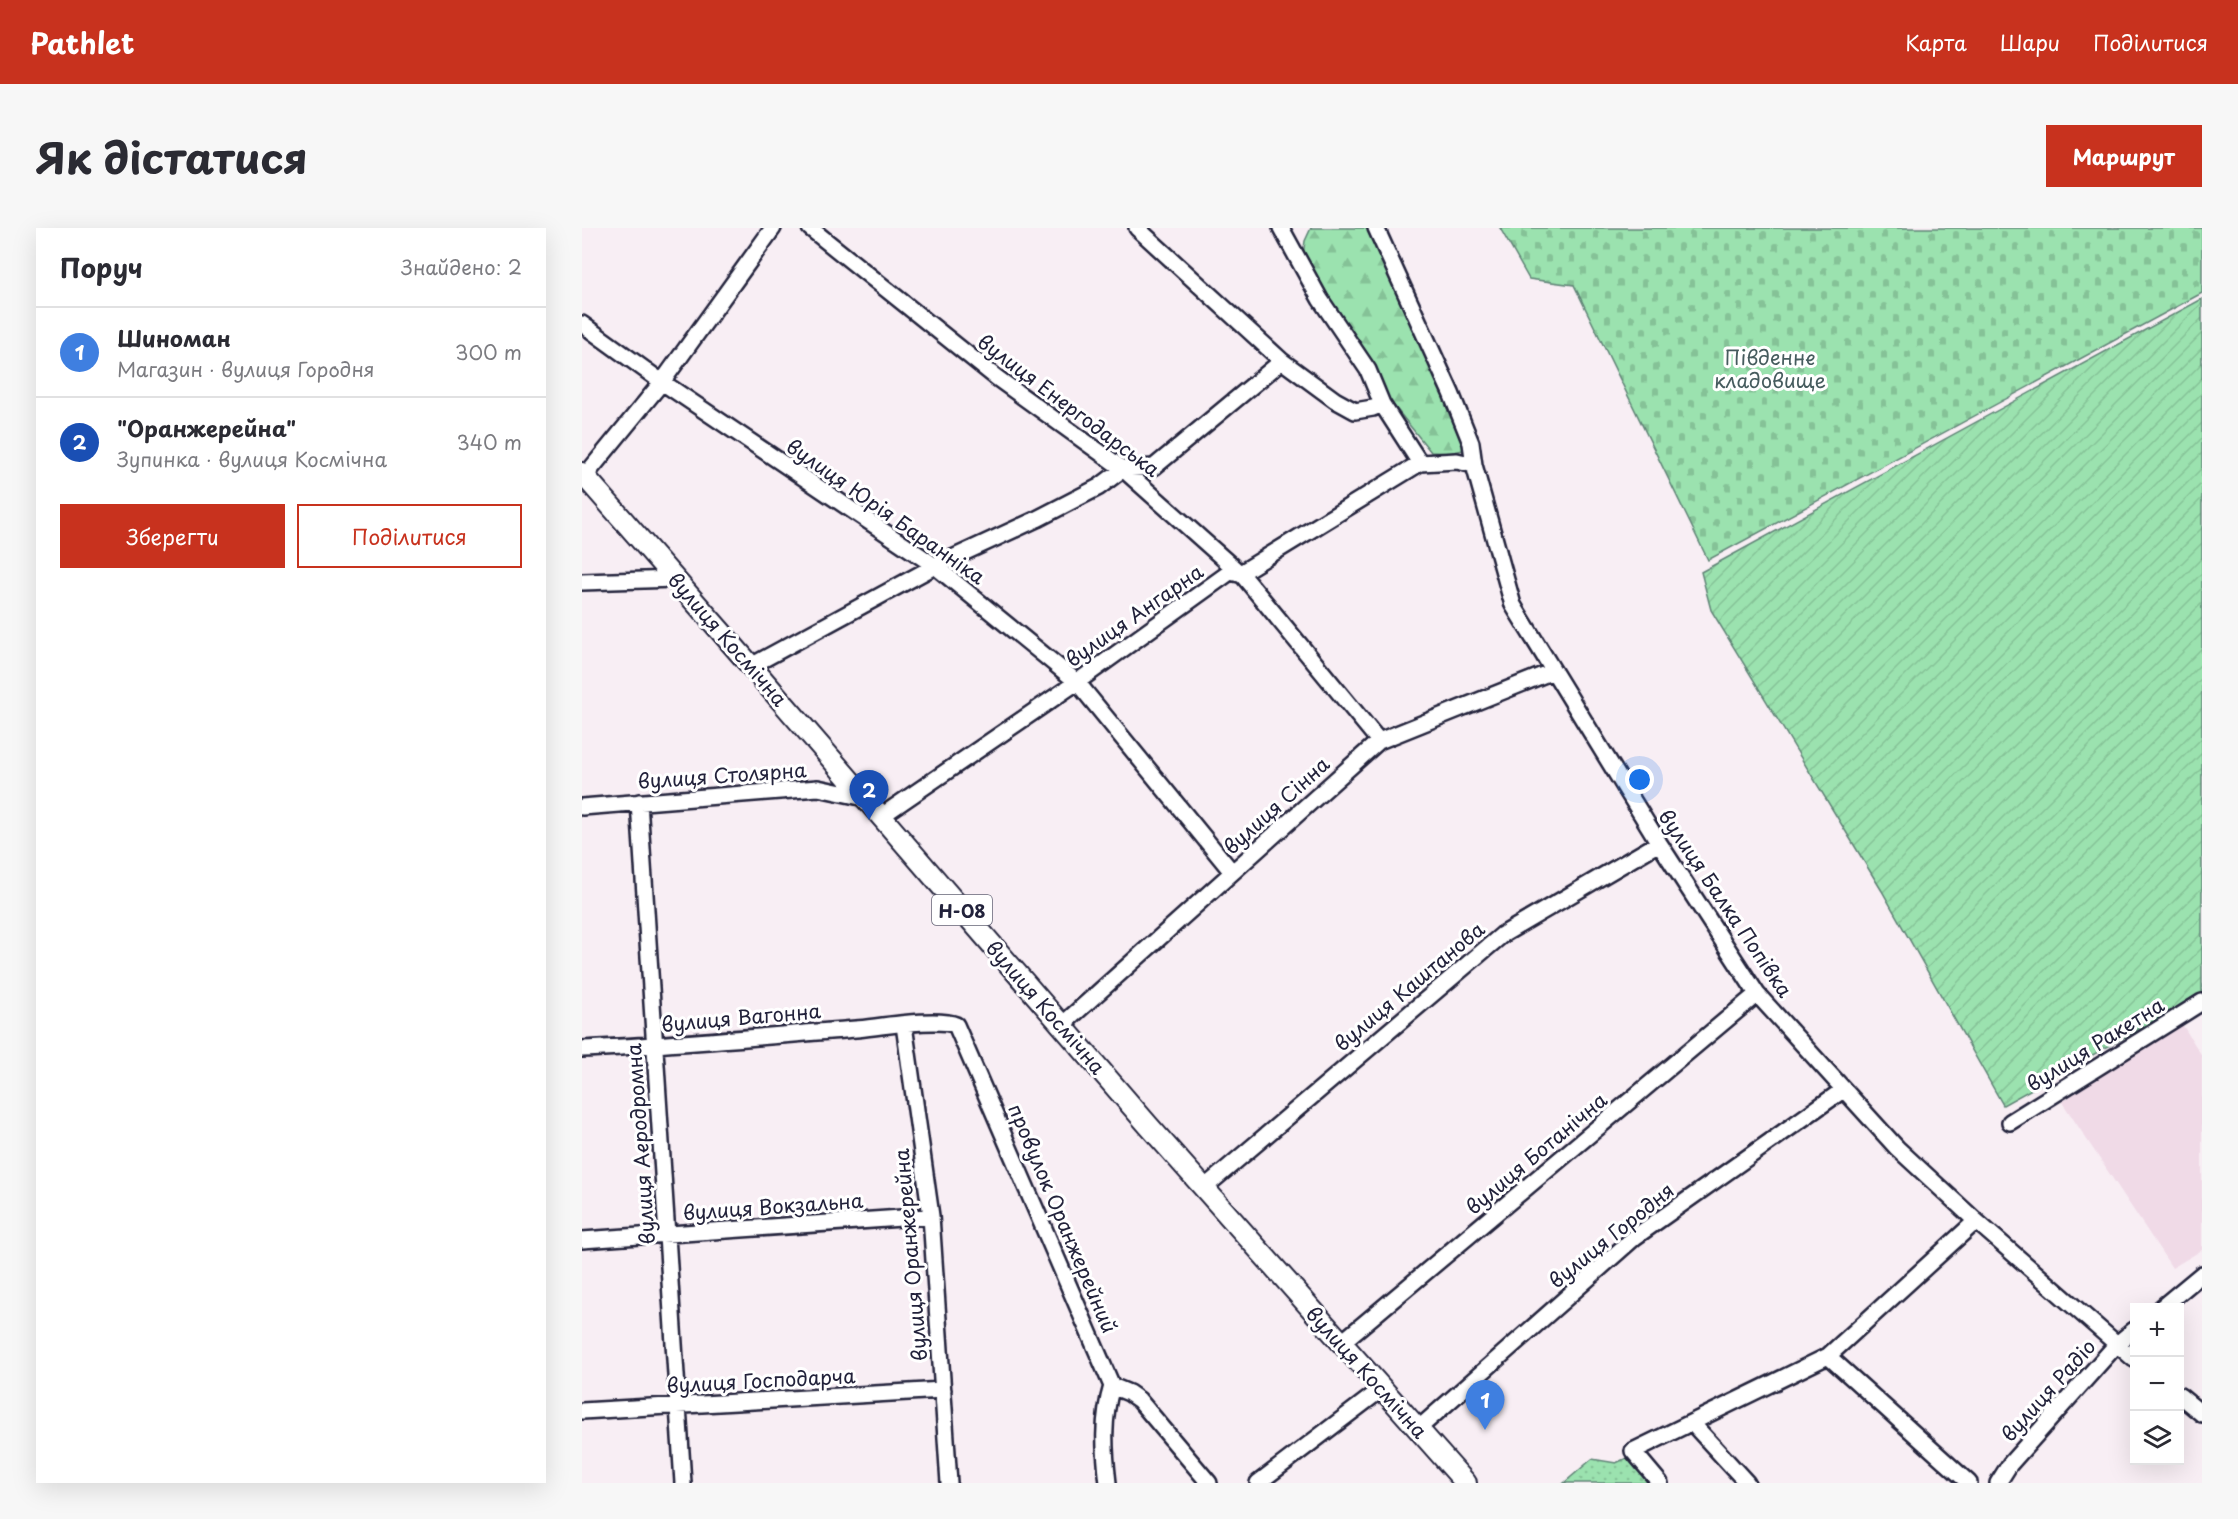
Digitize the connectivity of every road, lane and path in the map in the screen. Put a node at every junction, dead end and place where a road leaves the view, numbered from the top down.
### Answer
1 (773, 228) edge
2 (810, 228) edge
3 (1137, 228) edge
4 (1281, 228) edge
5 (1376, 228) edge
6 (582, 324) edge
7 (1282, 361) junction
8 (662, 382) junction
9 (1382, 404) junction
10 (1420, 463) junction
11 (1474, 465) junction
12 (1124, 469) junction
13 (583, 474) edge
14 (935, 566) junction
15 (1239, 574) junction
16 (675, 579) junction
17 (582, 582) edge
18 (751, 666) junction
19 (1553, 671) junction
20 (1077, 682) junction
21 (1379, 741) junction
22 (865, 798) junction
23 (639, 802) junction
24 (582, 807) edge
25 (880, 817) junction
26 (1659, 843) junction
27 (1232, 872) junction
28 (1757, 994) junction
29 (2202, 1002) edge
30 (904, 1024) junction
31 (1062, 1025) junction
32 (655, 1046) junction
33 (582, 1049) edge
34 (1843, 1090) junction
35 (2010, 1122) dead end
36 (1204, 1188) junction
37 (931, 1216) junction
38 (1976, 1221) junction
39 (667, 1234) junction
40 (582, 1240) edge
41 (2202, 1274) edge
42 (2167, 1303) edge
43 (2130, 1333) edge
44 (1341, 1343) junction
45 (2117, 1344) junction
46 (1828, 1356) junction
47 (2132, 1357) edge
48 (1112, 1386) junction
49 (1383, 1388) junction
50 (943, 1390) junction
51 (2184, 1399) edge
52 (678, 1406) junction
53 (582, 1411) edge
54 (2202, 1414) edge
55 (1692, 1423) junction
56 (1418, 1429) junction
57 (683, 1483) edge
58 (949, 1483) edge
59 (1108, 1483) edge
60 (1209, 1483) edge
61 (1258, 1483) edge
62 (1466, 1483) edge
63 (1660, 1483) edge
64 (1747, 1483) edge
65 (1969, 1483) edge
66 (1998, 1483) edge

1 - 8 street
2 - 12 street, вулиця Енергодарська
3 - 7 street
4 - 9 street
5 - 11 street, вулиця Балка Попівка
6 - 8 street, вулиця Юрія Баранніка
7 - 9 street
7 - 12 street
8 - 13 street
8 - 14 street, вулиця Юрія Баранніка
9 - 10 street
10 - 11 street
10 - 15 street, вулиця Ангарна
11 - 19 street, вулиця Балка Попівка
12 - 14 street
12 - 15 street, вулиця Енергодарська
13 - 16 main road, вулиця Космічна / Н-08
14 - 18 street
14 - 20 street, вулиця Юрія Баранніка
15 - 20 street, вулиця Ангарна
15 - 21 street, вулиця Енергодарська
16 - 17 street
16 - 18 main road, вулиця Космічна / Н-08
18 - 22 main road, вулиця Космічна / Н-08
19 - 21 street, вулиця Сінна
19 - 26 street, вулиця Балка Попівка
20 - 25 street, вулиця Ангарна
20 - 27 street, вулиця Юрія Баранніка
21 - 27 street, вулиця Сінна
22 - 23 street, вулиця Столярна
22 - 25 main road, вулиця Космічна / Н-08
23 - 24 street, вулиця Столярна
23 - 32 street, вулиця Аеродромна
25 - 31 main road, вулиця Космічна / Н-08
26 - 28 street, вулиця Балка Попівка
26 - 36 street, вулиця Каштанова
27 - 31 street, вулиця Сінна
28 - 34 street, вулиця Балка Попівка
28 - 44 street, вулиця Ботанічна
29 - 35 street, вулиця Ракетна
30 - 32 street, вулиця Вагонна
30 - 37 street, вулиця Оранжерейна
30 - 48 street, провулок Оранжерейний
31 - 36 main road, вулиця Космічна / Н-08
32 - 33 street, вулиця Вагонна
32 - 39 street, вулиця Аеродромна
34 - 38 street, вулиця Балка Попівка
34 - 56 street, вулиця Городня
36 - 44 main road, вулиця Космічна / Н-08
37 - 39 street, вулиця Вокзальна
37 - 50 street, вулиця Оранжерейна
38 - 45 street, вулиця Балка Попівка
38 - 46 street
39 - 40 street, вулиця Вокзальна
39 - 52 street, вулиця Аеродромна
41 - 42 street
43 - 45 street, вулиця Радіо
44 - 49 main road, вулиця Космічна / Н-08
45 - 47 street, вулиця Балка Попівка
45 - 66 street, вулиця Радіо
46 - 55 street
46 - 65 street
48 - 59 street
48 - 60 street
49 - 56 main road, вулиця Космічна / Н-08
49 - 61 street
50 - 52 street, вулиця Господарча
50 - 58 street, вулиця Оранжерейна
51 - 54 street
52 - 53 street, вулиця Господарча
52 - 57 street, вулиця Аеродромна
55 - 63 street
55 - 64 street
56 - 62 main road, вулиця Космічна / Н-08

